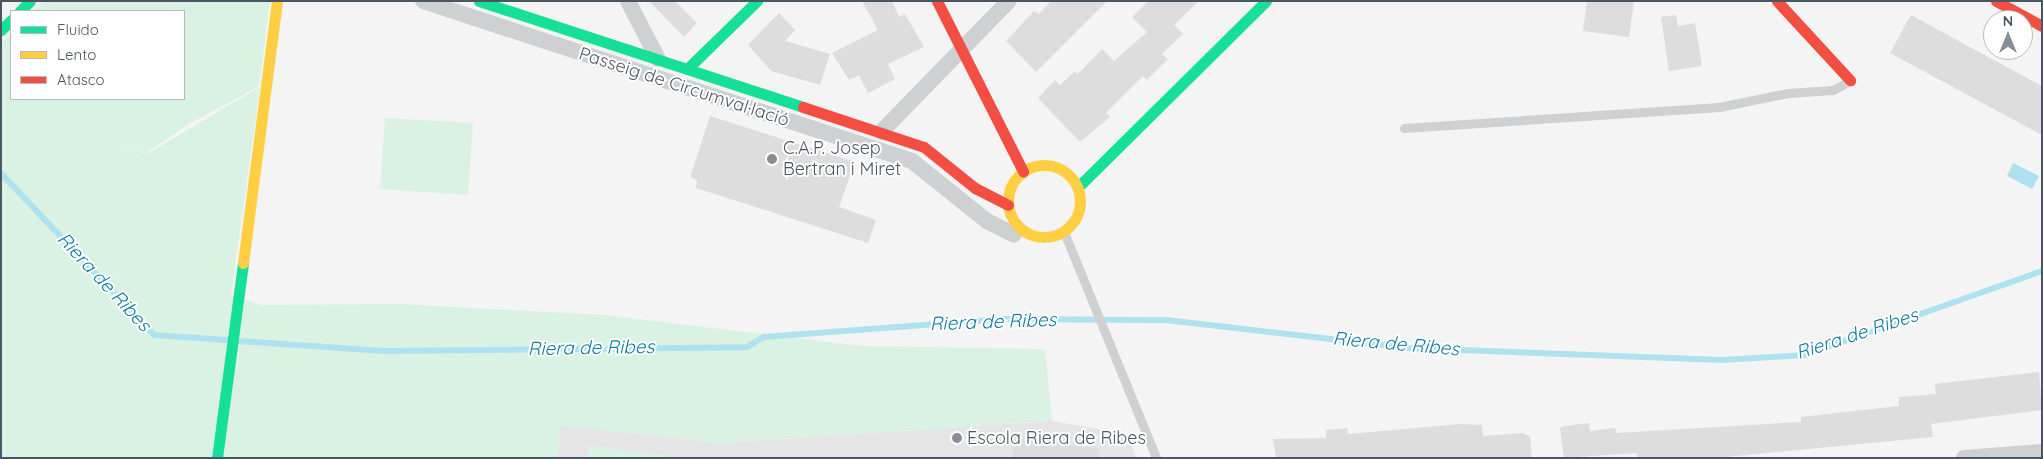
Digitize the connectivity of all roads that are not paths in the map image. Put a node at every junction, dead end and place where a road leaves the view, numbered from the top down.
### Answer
1 (30, 1) edge
2 (277, 1) edge
3 (423, 1) edge
4 (479, 1) edge
5 (628, 1) edge
6 (757, 1) edge
7 (937, 1) edge
8 (1009, 1) edge
9 (1266, 1) edge
10 (1777, 1) edge
11 (1996, 1) edge
12 (516, 7) edge
13 (21, 10) edge
14 (10, 21) edge
15 (2042, 26) edge
16 (1, 30) edge
17 (961, 48) junction
18 (658, 59) junction
19 (687, 69) junction
20 (1850, 80) joint
21 (1404, 128) dead end
22 (881, 132) junction
23 (1023, 171) junction
24 (1079, 186) junction
25 (1008, 205) junction
26 (1064, 232) junction
27 (1014, 235) dead end
28 (2042, 452) edge
29 (217, 458) edge
30 (1156, 458) edge
31 (1964, 458) edge

1 - 13 street
2 - 29 street
3 - 27 street, Passeig de Circumval·lació
4 - 12 street, Passeig de Circumval·lació
5 - 18 street
6 - 19 street
7 - 17 street
8 - 17 street
9 - 24 street
10 - 20 street
11 - 15 street
12 - 18 street, Passeig de Circumval·lació
14 - 16 street
17 - 22 street
17 - 23 street
18 - 19 street, Passeig de Circumval·lació
19 - 22 street, Passeig de Circumval·lació
20 - 21 lane
22 - 25 street, Passeig de Circumval·lació
23 - 24 street
23 - 25 street
24 - 26 street
25 - 26 street
26 - 30 lane
28 - 31 street

